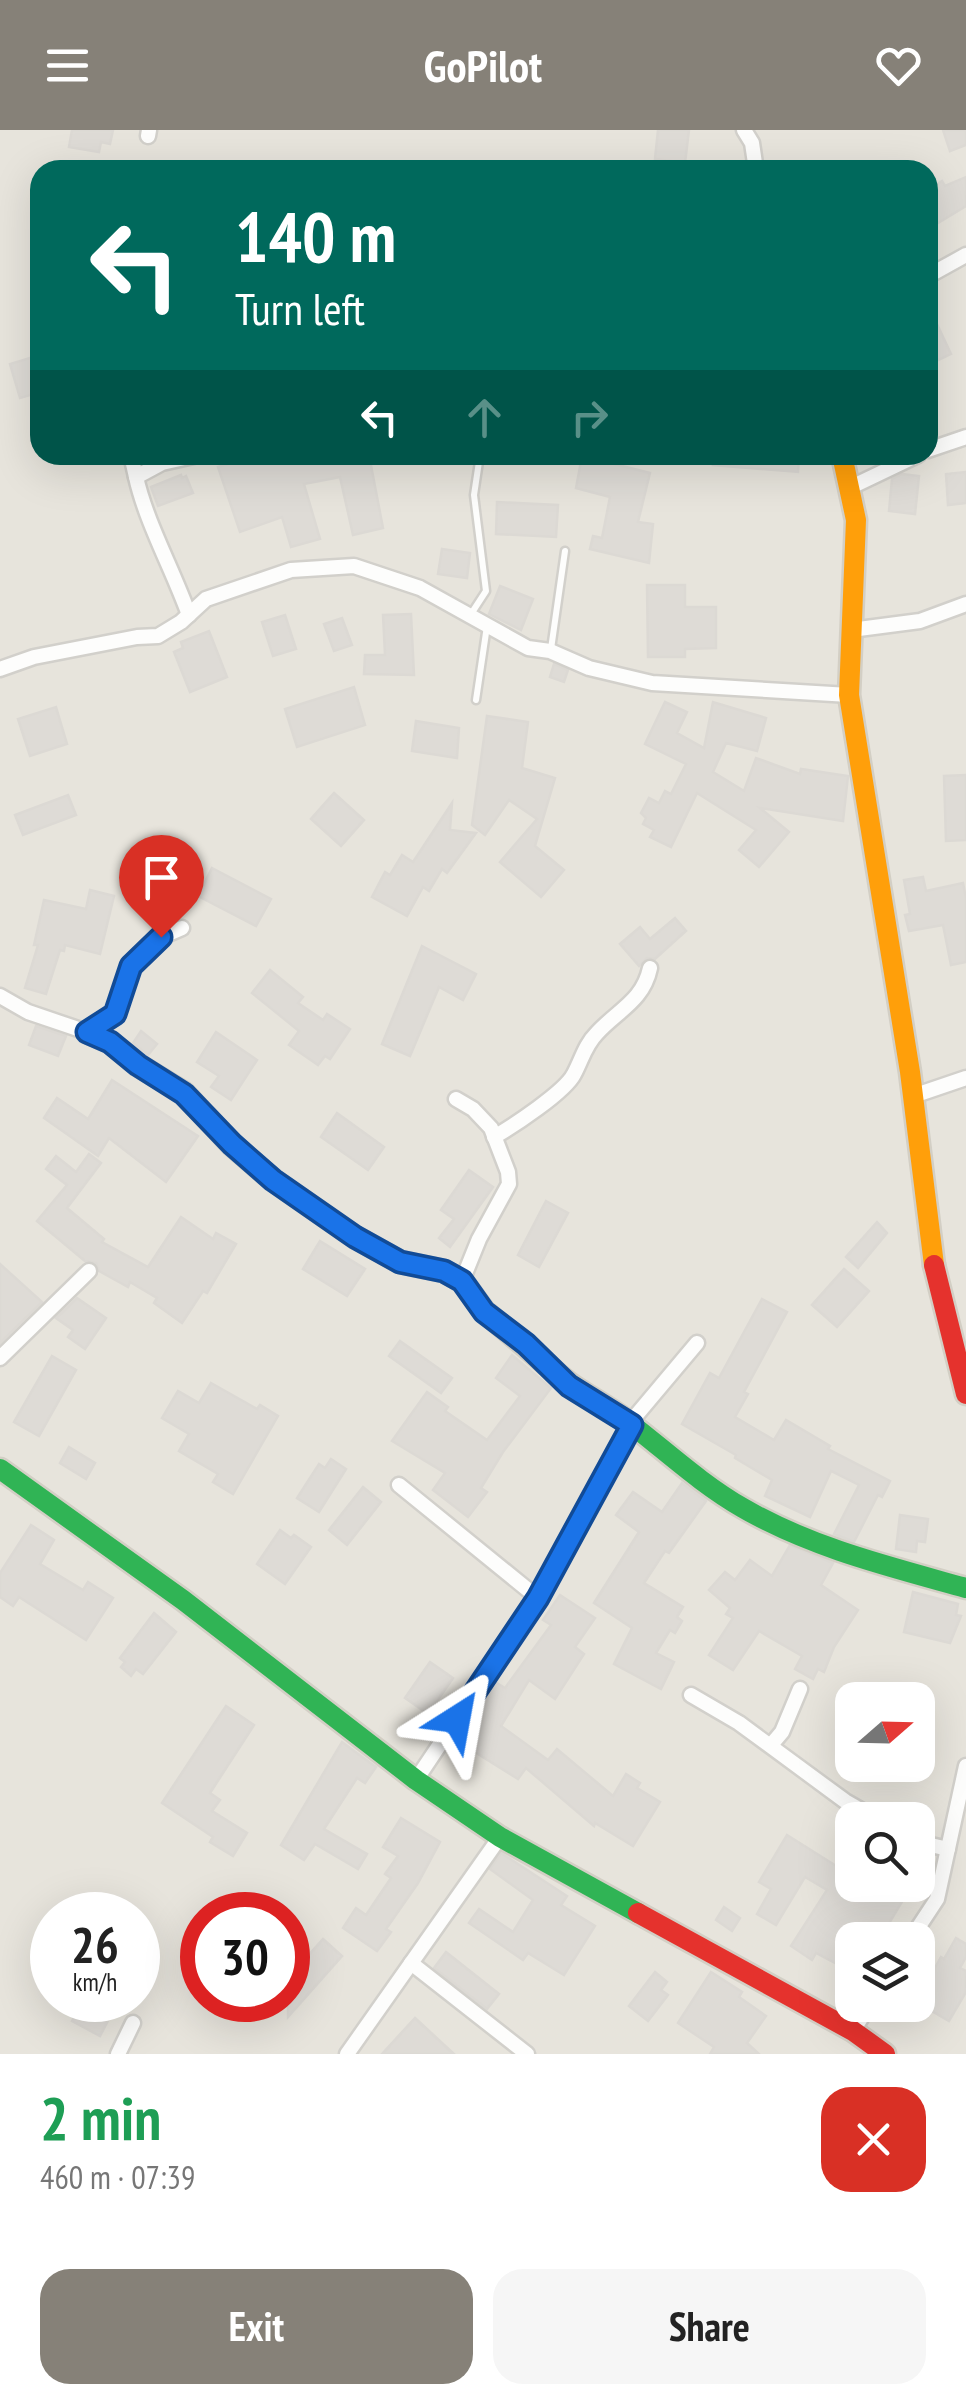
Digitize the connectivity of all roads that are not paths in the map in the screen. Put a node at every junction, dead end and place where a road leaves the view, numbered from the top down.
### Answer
1 (744, 130) edge
2 (755, 160) edge
3 (966, 255) edge
4 (938, 270) edge
5 (966, 437) edge
6 (938, 447) edge
7 (133, 465) edge
8 (158, 465) edge
9 (478, 465) edge
10 (844, 465) edge
11 (897, 465) edge
12 (136, 476) junction
13 (849, 488) junction
14 (565, 551) dead end
15 (966, 604) edge
16 (189, 615) junction
17 (470, 616) junction
18 (487, 625) junction
19 (852, 630) junction
20 (550, 651) junction
21 (0, 669) edge
22 (849, 695) junction
23 (476, 700) dead end
24 (182, 928) dead end
25 (650, 968) dead end
26 (0, 996) edge
27 (87, 1032) junction
28 (966, 1078) edge
29 (912, 1096) junction
30 (456, 1098) dead end
31 (494, 1137) junction
32 (89, 1271) dead end
33 (462, 1281) junction
34 (697, 1344) dead end
35 (0, 1358) edge
36 (966, 1394) edge
37 (632, 1425) junction
38 (0, 1469) edge
39 (399, 1485) dead end
40 (966, 1588) edge
41 (538, 1598) junction
42 (800, 1689) dead end
43 (691, 1695) dead end
44 (772, 1746) junction
45 (966, 1766) edge
46 (416, 1780) junction
47 (846, 1802) edge
48 (500, 1837) junction
49 (935, 1846) edge
50 (948, 1849) junction
51 (922, 1922) edge
52 (411, 1964) junction
53 (858, 2022) edge
54 (133, 2023) dead end
55 (853, 2030) junction
56 (875, 2051) edge
57 (118, 2054) edge
58 (347, 2054) edge
59 (527, 2054) edge

1 - 2 street
3 - 4 street
5 - 6 street
7 - 12 street
8 - 12 street
9 - 17 lane
10 - 13 street
11 - 13 street
12 - 16 street
13 - 19 street
14 - 20 lane
15 - 19 street
16 - 17 street
16 - 21 street
17 - 18 street
18 - 20 street
18 - 23 lane
19 - 22 street
20 - 22 street
22 - 29 street
24 - 27 street
25 - 31 street
26 - 27 street
27 - 33 street
28 - 29 street
29 - 36 street
30 - 31 street
31 - 33 street
32 - 35 street
33 - 37 street
34 - 37 street
37 - 40 street
37 - 41 street
38 - 46 street
39 - 41 street
41 - 46 street
42 - 44 street
43 - 44 street
44 - 47 street
45 - 50 street
46 - 48 street
48 - 52 street
48 - 55 street
49 - 50 street
50 - 51 street
52 - 58 street
52 - 59 street
53 - 55 street
54 - 57 street
55 - 56 street

